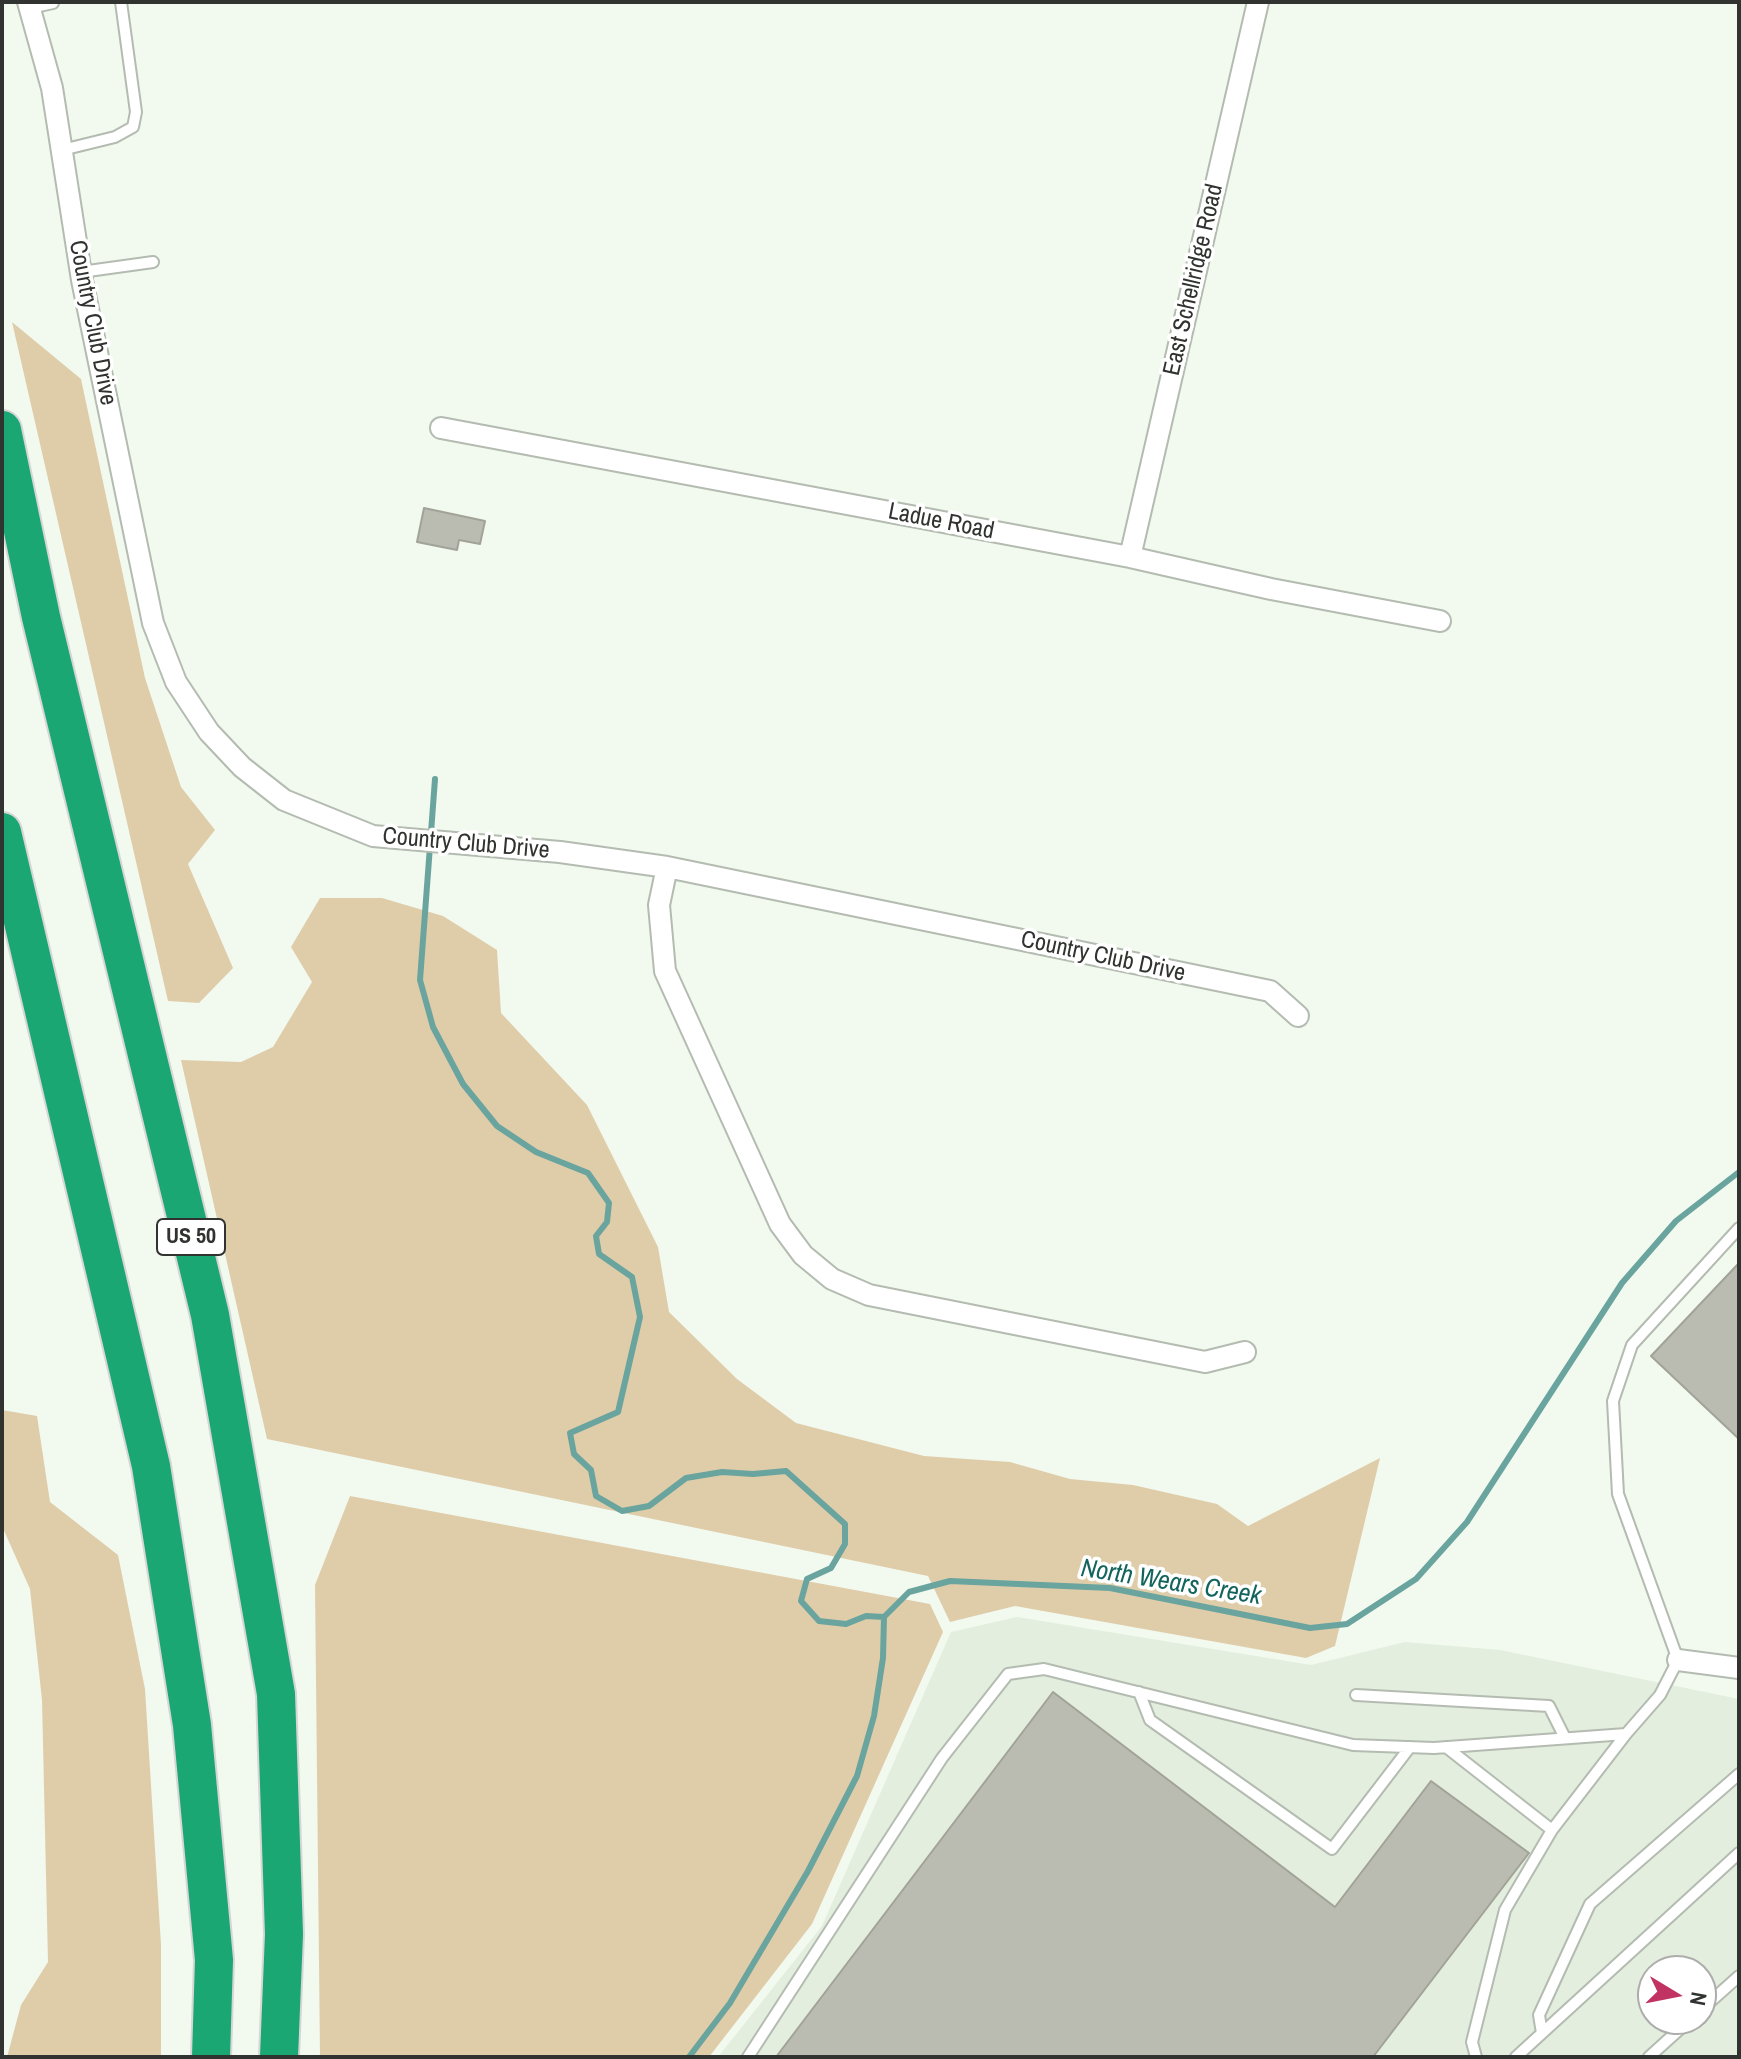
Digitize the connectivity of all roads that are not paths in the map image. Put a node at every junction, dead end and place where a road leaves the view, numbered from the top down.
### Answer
1 (121, 2) edge
2 (1258, 2) edge
3 (53, 3) edge
4 (29, 5) edge
5 (62, 150) junction
6 (153, 262) dead end
7 (81, 272) junction
8 (441, 428) dead end
9 (2, 430) edge
10 (1130, 557) junction
11 (1440, 621) dead end
12 (2, 832) edge
13 (667, 867) junction
14 (1298, 1016) dead end
15 (1739, 1228) edge
16 (1245, 1352) dead end
17 (1678, 1660) junction
18 (1739, 1668) edge
19 (1139, 1692) junction
20 (1356, 1695) dead end
21 (1626, 1734) junction
22 (1565, 1738) junction
23 (1410, 1747) junction
24 (1446, 1747) junction
25 (1739, 1774) edge
26 (1552, 1830) junction
27 (1739, 1853) edge
28 (1739, 1976) edge
29 (1717, 1996) edge
30 (1542, 2033) junction
31 (1673, 2035) edge
32 (211, 2057) edge
33 (279, 2057) edge
34 (748, 2057) edge
35 (1476, 2057) edge
36 (1516, 2057) edge
37 (1649, 2057) edge

1 - 5 lane
2 - 10 street, East Schellridge Road
3 - 4 lane
4 - 5 street, Country Club Drive
5 - 7 street, Country Club Drive
6 - 7 lane
7 - 13 street, Country Club Drive
8 - 10 street, Ladue Road
9 - 33 highway, US 50
10 - 11 street, Ladue Road
12 - 32 highway
13 - 14 street, Country Club Drive
13 - 16 street
15 - 17 lane
17 - 18 street
17 - 21 lane
19 - 23 lane
19 - 23 lane
19 - 34 lane
20 - 22 lane
21 - 22 lane
21 - 26 lane
22 - 24 lane
23 - 24 lane
24 - 26 lane
25 - 30 lane
26 - 35 lane
27 - 30 lane
28 - 29 lane
30 - 36 lane
31 - 37 lane

